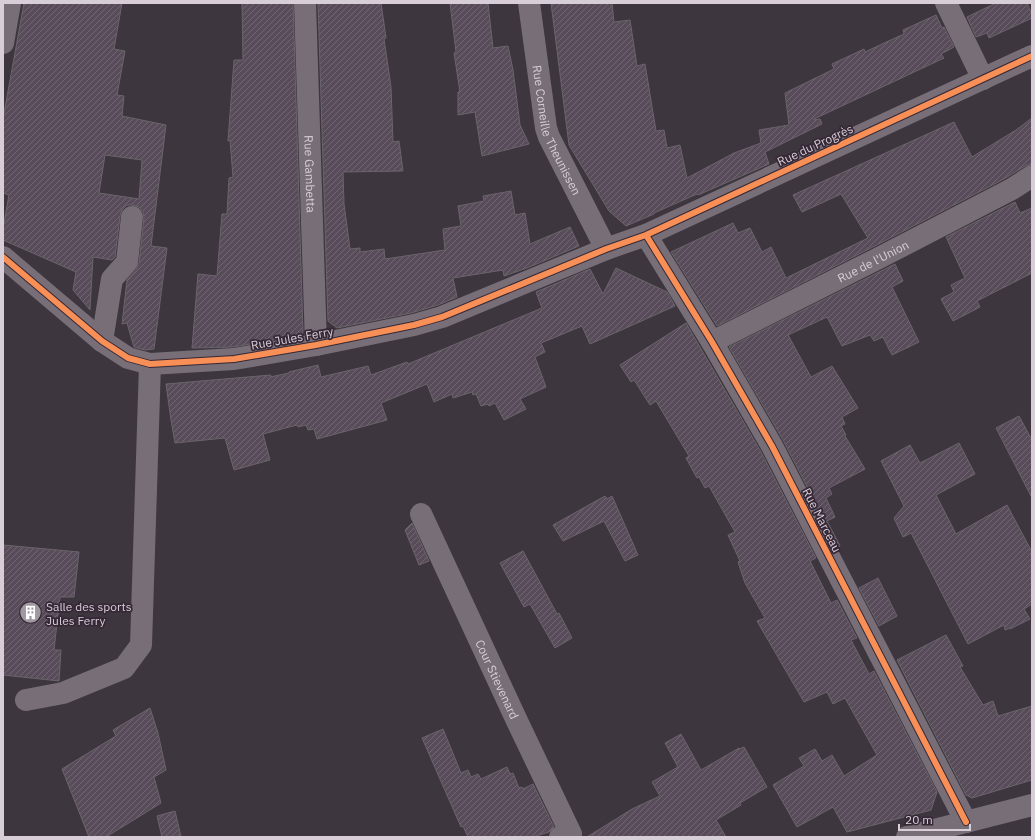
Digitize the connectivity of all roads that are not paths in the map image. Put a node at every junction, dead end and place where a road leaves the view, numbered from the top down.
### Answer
1 (10, 3) edge
2 (305, 3) edge
3 (529, 3) edge
4 (946, 3) edge
5 (3, 43) edge
6 (1032, 56) edge
7 (983, 79) junction
8 (1032, 176) edge
9 (132, 217) dead end
10 (646, 235) junction
11 (606, 249) junction
12 (3, 257) edge
13 (102, 341) junction
14 (712, 342) junction
15 (316, 345) junction
16 (150, 364) junction
17 (421, 514) dead end
18 (26, 700) dead end
19 (1032, 805) edge
20 (966, 822) junction
21 (560, 837) edge
22 (908, 837) edge

1 - 5 street
2 - 15 street, Rue Gambetta
3 - 11 street, Rue Corneille Theunissen
4 - 7 street
6 - 7 street, Rue du Progrès
7 - 10 street, Rue du Progrès
8 - 14 street, Rue de l'Union
9 - 13 street
10 - 11 street, Rue du Progrès
10 - 14 street, Rue Marceau
11 - 15 street, Rue Jules Ferry
12 - 13 street, Rue Jules Ferry
13 - 16 street, Rue Jules Ferry
14 - 20 street, Rue Marceau
15 - 16 street, Rue Jules Ferry
16 - 18 street
17 - 21 street, Cour Stievenard
19 - 20 street
20 - 22 street

